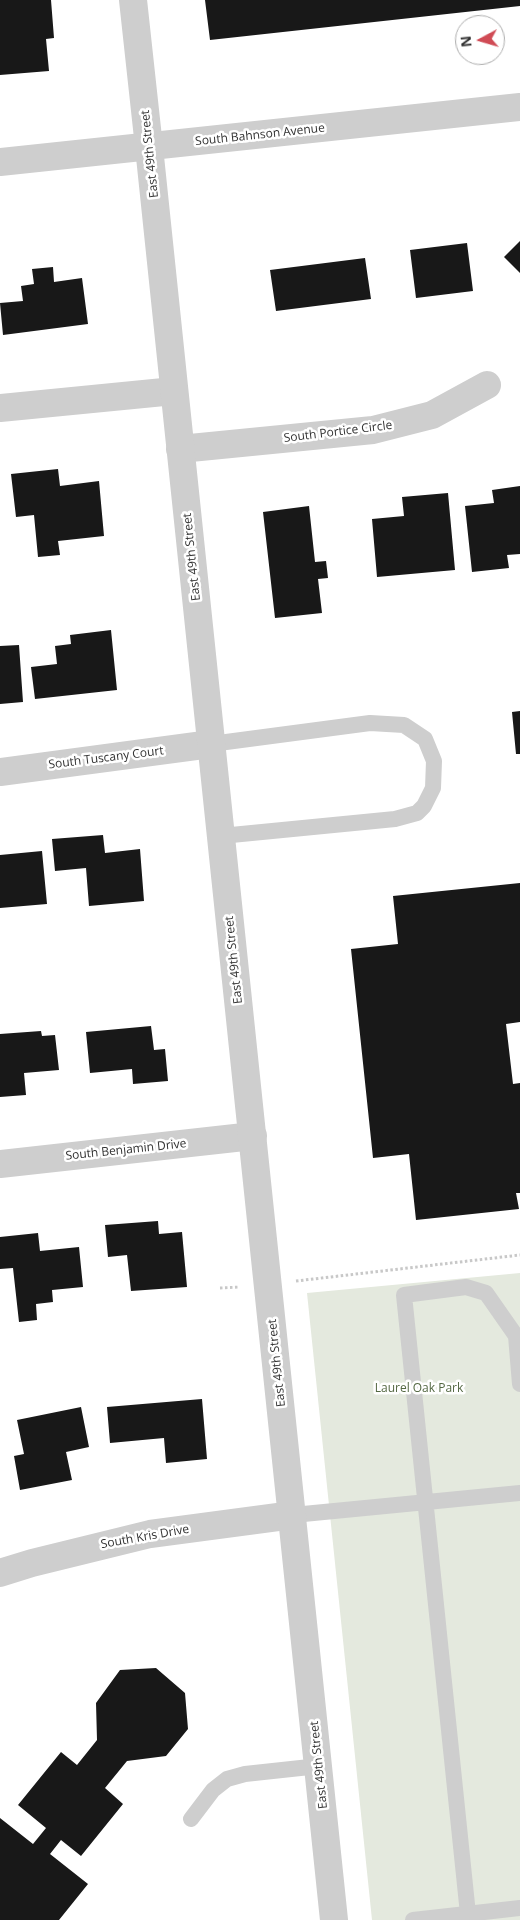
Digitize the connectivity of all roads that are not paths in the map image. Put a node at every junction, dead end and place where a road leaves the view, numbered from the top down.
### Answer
1 (133, 0) edge
2 (520, 107) edge
3 (149, 147) junction
4 (0, 162) edge
5 (487, 385) dead end
6 (174, 391) junction
7 (0, 408) edge
8 (180, 449) junction
9 (211, 744) junction
10 (0, 772) edge
11 (221, 836) junction
12 (253, 1136) junction
13 (0, 1164) edge
14 (520, 1384) edge
15 (520, 1493) edge
16 (424, 1502) junction
17 (293, 1515) junction
18 (0, 1573) edge
19 (319, 1766) junction
20 (191, 1819) dead end
21 (520, 1908) edge
22 (468, 1914) junction
23 (334, 1920) edge
24 (413, 1920) edge

1 - 3 street, East 49th Street
2 - 3 street, South Bahnson Avenue
3 - 4 street, South Bahnson Avenue
3 - 6 street, East 49th Street
5 - 8 street, South Portice Circle
6 - 7 street
6 - 8 street, East 49th Street
8 - 9 street, East 49th Street
9 - 10 street, South Tuscany Court
9 - 11 street, East 49th Street
9 - 11 lane
11 - 12 street, East 49th Street
12 - 13 street, South Benjamin Drive
12 - 17 street, East 49th Street
14 - 16 lane
15 - 16 lane
16 - 17 lane
16 - 22 lane
17 - 18 street, South Kris Drive
17 - 19 street, East 49th Street
19 - 20 lane
19 - 23 street, East 49th Street
21 - 22 lane
22 - 24 lane

